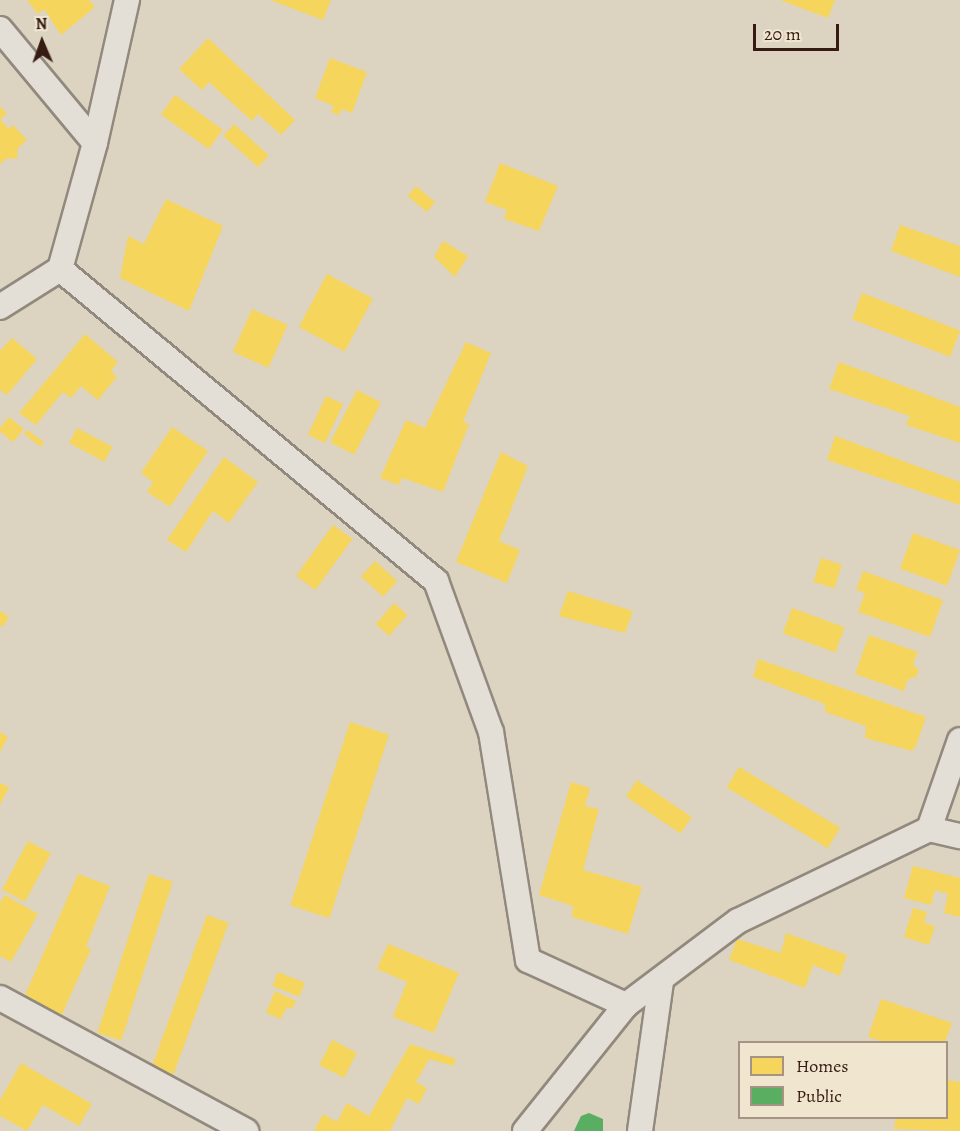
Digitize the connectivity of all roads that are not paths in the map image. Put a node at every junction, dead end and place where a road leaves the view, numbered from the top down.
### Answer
1 (127, 0) edge
2 (0, 28) edge
3 (95, 143) junction
4 (60, 269) junction
5 (0, 307) edge
6 (960, 740) edge
7 (930, 829) junction
8 (960, 836) edge
9 (662, 982) junction
10 (0, 998) edge
11 (626, 1005) junction
12 (246, 1131) edge
13 (525, 1131) edge
14 (640, 1131) edge

1 - 3 street
2 - 3 street
3 - 4 street
4 - 5 street
4 - 11 street
6 - 7 street
7 - 8 street
7 - 9 street
9 - 11 street
9 - 14 street
10 - 12 street
11 - 13 street

